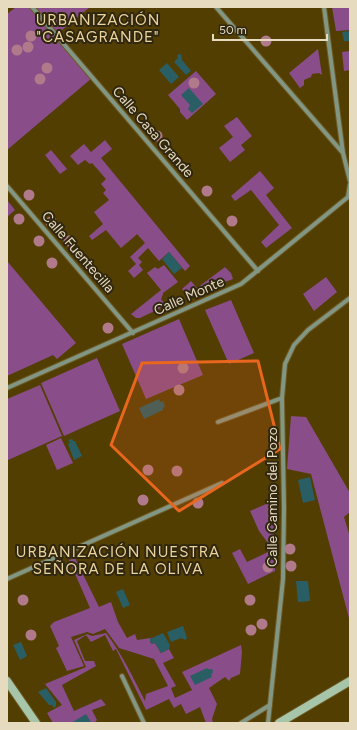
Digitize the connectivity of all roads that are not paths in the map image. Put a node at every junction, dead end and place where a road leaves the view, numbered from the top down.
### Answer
1 (32, 7) edge
2 (216, 7) edge
3 (324, 7) edge
4 (343, 153) junction
5 (350, 182) edge
6 (7, 186) edge
7 (258, 271) junction
8 (350, 298) edge
9 (133, 332) junction
10 (7, 388) edge
11 (282, 398) junction
12 (218, 422) dead end
13 (222, 483) dead end
14 (7, 579) edge
15 (122, 676) dead end
16 (7, 681) edge
17 (350, 681) edge
18 (270, 705) junction
19 (282, 722) edge
20 (36, 723) edge
21 (144, 723) edge
22 (240, 723) edge
23 (268, 723) edge

1 - 7 street, Calle Casa Grande
2 - 4 street
3 - 4 street
4 - 5 street
5 - 7 street, Calle Monte
6 - 9 street, Calle Fuentecilla
7 - 9 street, Calle Monte
8 - 11 street, Calle Camino del Pozo
9 - 10 street, Calle Monte
11 - 12 street
11 - 18 street, Calle Camino del Pozo
13 - 14 street
15 - 21 street
16 - 20 main road
17 - 19 main road
18 - 22 street
18 - 23 street, Calle Camino del Pozo

